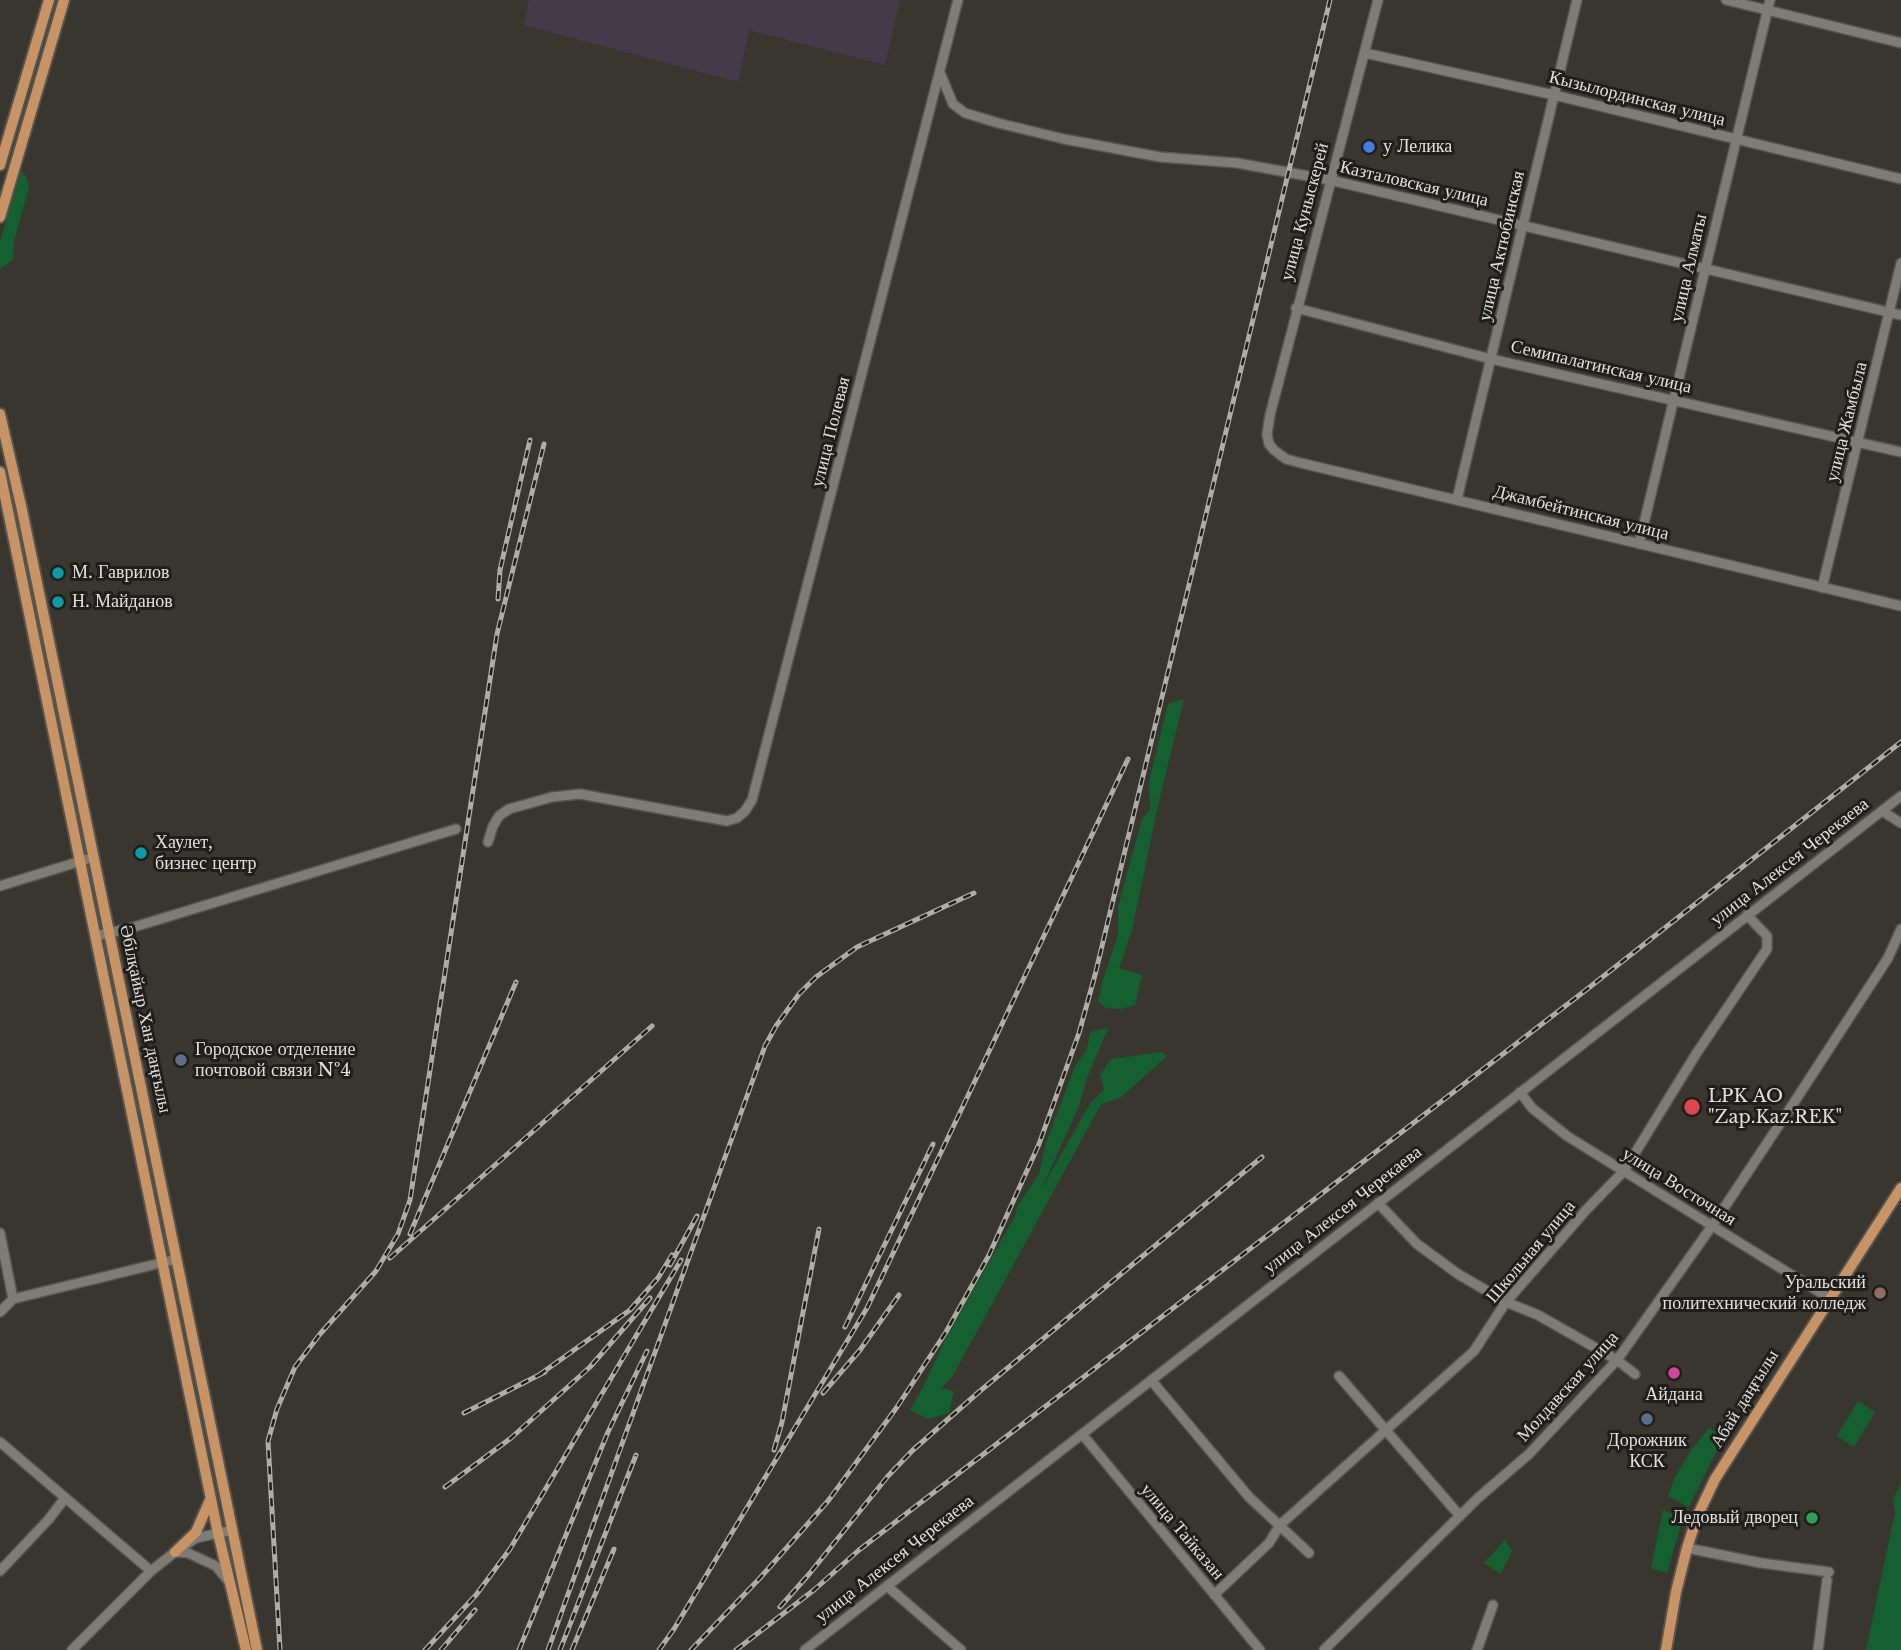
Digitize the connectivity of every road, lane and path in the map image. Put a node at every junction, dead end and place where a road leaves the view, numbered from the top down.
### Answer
1 (49, 0) edge
2 (64, 0) edge
3 (958, 0) edge
4 (1378, 0) edge
5 (1577, 0) edge
6 (1726, 0) edge
7 (1769, 5) edge
8 (1901, 43) edge
9 (1365, 53) junction
10 (940, 73) junction
11 (1554, 95) junction
12 (1736, 139) junction
13 (0, 165) edge
14 (1901, 179) edge
15 (1330, 180) junction
16 (0, 217) edge
17 (1523, 226) junction
18 (1901, 263) edge
19 (1706, 267) junction
20 (1296, 308) junction
21 (1889, 312) junction
22 (1901, 315) edge
23 (1491, 359) junction
24 (1674, 400) junction
25 (0, 414) edge
26 (1267, 434) joint
27 (1858, 441) junction
28 (3, 443) edge
29 (1901, 452) edge
30 (0, 472) edge
31 (1457, 499) junction
32 (1639, 544) junction
33 (1822, 588) junction
34 (1901, 607) edge
35 (1901, 796) edge
36 (1882, 811) junction
37 (1901, 823) edge
38 (456, 829) dead end
39 (488, 842) dead end
40 (94, 857) junction
41 (81, 863) junction
42 (0, 886) edge
43 (1747, 915) junction
44 (1901, 929) edge
45 (109, 933) junction
46 (96, 936) junction
47 (1520, 1092) junction
48 (1624, 1171) junction
49 (1901, 1188) edge
50 (1378, 1203) junction
51 (1712, 1226) junction
52 (0, 1233) edge
53 (177, 1259) junction
54 (164, 1262) junction
55 (1829, 1298) junction
56 (13, 1299) junction
57 (1506, 1302) junction
58 (0, 1312) edge
59 (1617, 1360) junction
60 (1635, 1374) dead end
61 (1339, 1376) dead end
62 (1151, 1380) junction
63 (1387, 1430) junction
64 (1082, 1434) junction
65 (0, 1442) edge
66 (211, 1497) junction
67 (65, 1498) junction
68 (1460, 1516) junction
69 (1280, 1525) junction
70 (233, 1530) junction
71 (218, 1533) junction
72 (1687, 1548) junction
73 (175, 1552) junction
74 (1309, 1553) dead end
75 (1, 1569) edge
76 (151, 1571) junction
77 (231, 1584) junction
78 (887, 1586) junction
79 (1214, 1595) junction
80 (1493, 1605) dead end
81 (248, 1633) junction
82 (72, 1650) edge
83 (246, 1650) edge
84 (257, 1650) edge
85 (805, 1650) edge
86 (961, 1650) edge
87 (1260, 1650) edge
88 (1324, 1650) edge
89 (1477, 1650) edge
90 (1666, 1650) edge
91 (1818, 1650) edge

1 - 13 main road
2 - 16 main road
3 - 10 street, улица Полевая
4 - 9 street, улица Куныскерей
5 - 11 street, улица Актюбинская
6 - 7 street
7 - 8 street
7 - 12 street, улица Алматы
9 - 11 street, Кызылординская улица
9 - 15 street, улица Куныскерей
10 - 15 street, Казталовская улица
10 - 39 street, улица Полевая
11 - 12 street, Кызылординская улица
11 - 17 street, улица Актюбинская
12 - 14 street, Кызылординская улица
12 - 19 street, улица Алматы
15 - 17 street, Казталовская улица
15 - 20 street, улица Куныскерей
17 - 19 street, Казталовская улица
17 - 23 street, улица Актюбинская
18 - 21 street, улица Жамбыла
19 - 21 street, Казталовская улица
19 - 24 street, улица Алматы
20 - 23 street, Семипалатинская улица
20 - 26 street, улица Куныскерей
21 - 22 street, Казталовская улица
21 - 27 street, улица Жамбыла
23 - 24 street, Семипалатинская улица
23 - 31 street, улица Актюбинская
24 - 27 street, Семипалатинская улица
24 - 32 street, улица Алматы
25 - 28 main road, Әбілқайыр Хан даңғылы
26 - 31 street, Джамбейтинская улица
27 - 29 street, Семипалатинская улица
27 - 33 street, улица Жамбыла
28 - 40 main road, Әбілқайыр Хан даңғылы
30 - 41 main road, Әбілқайыр Хан даңғылы
31 - 32 street, Джамбейтинская улица
32 - 33 street, Джамбейтинская улица
33 - 34 street, Джамбейтинская улица
35 - 36 street, улица Алексея Черекаева
36 - 37 street
36 - 43 street, улица Алексея Черекаева
38 - 45 street
40 - 41 street
40 - 45 main road, Әбілқайыр Хан даңғылы
41 - 42 street
41 - 46 main road, Әбілқайыр Хан даңғылы
43 - 47 street, улица Алексея Черекаева
43 - 48 street, Школьная улица
44 - 51 street, Молдавская улица
45 - 46 street
45 - 53 main road, Әбілқайыр Хан даңғылы
46 - 54 main road, Әбілқайыр Хан даңғылы
47 - 48 street, улица Восточная
47 - 50 street, улица Алексея Черекаева
48 - 51 street, улица Восточная
48 - 57 street, Школьная улица
49 - 55 main road, Абай даңғылы
50 - 57 street
50 - 62 street, улица Алексея Черекаева
51 - 55 street, улица Восточная
51 - 59 street, Молдавская улица
52 - 56 street
53 - 54 street
53 - 70 main road, Әбілқайыр Хан даңғылы
54 - 56 street
54 - 66 main road, Әбілқайыр Хан даңғылы
55 - 72 main road, Абай даңғылы
56 - 58 street
57 - 59 street
57 - 63 street, Школьная улица
59 - 60 street
59 - 68 street, Молдавская улица
61 - 63 street
62 - 64 street, улица Алексея Черекаева
62 - 69 street
63 - 68 street
63 - 69 street, Школьная улица
64 - 78 street, улица Алексея Черекаева
64 - 79 street, улица Тайказан
65 - 67 street
66 - 71 main road, Әбілқайыр Хан даңғылы
66 - 73 main road
67 - 75 street
67 - 76 street
68 - 88 street, Молдавская улица
69 - 74 street
69 - 79 street, Школьная улица
70 - 71 street
70 - 81 main road, Әбілқайыр Хан даңғылы
71 - 73 street
71 - 77 main road, Әбілқайыр Хан даңғылы
72 - 90 main road, Абай даңғылы
72 - 91 street
73 - 76 street
73 - 77 street
76 - 82 street
77 - 81 main road, Әбілқайыр Хан даңғылы
78 - 85 street, улица Алексея Черекаева
78 - 86 street
79 - 87 street, улица Тайказан
80 - 89 street
81 - 83 main road
81 - 84 main road

